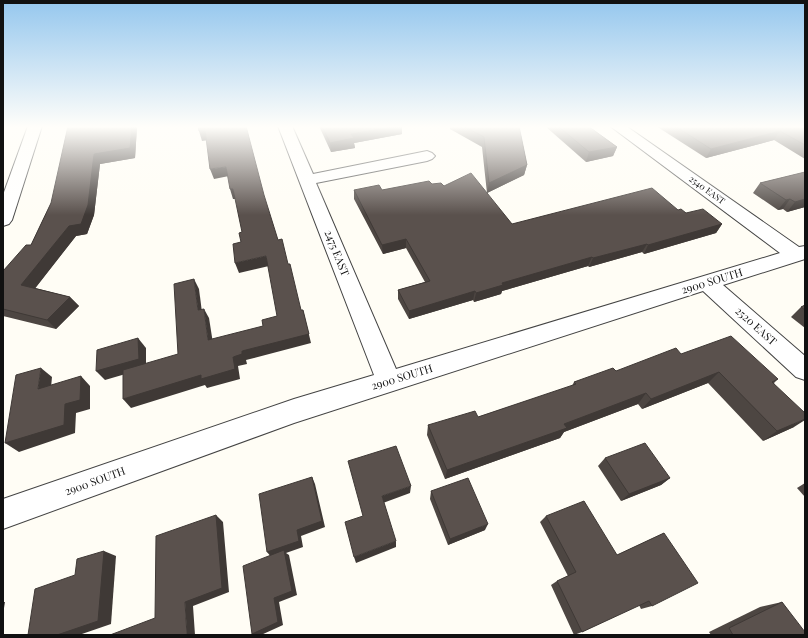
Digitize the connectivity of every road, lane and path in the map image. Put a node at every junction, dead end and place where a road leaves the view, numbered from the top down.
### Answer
1 (25, 156) edge
2 (297, 156) edge
3 (427, 156) dead end
4 (661, 156) edge
5 (307, 180) junction
6 (3, 220) edge
7 (801, 253) edge
8 (707, 283) junction
9 (805, 370) edge
10 (389, 381) junction
11 (3, 514) edge

1 - 6 street
2 - 5 street, 2475 EAST
3 - 5 street
4 - 7 street, 2540 EAST
5 - 10 street, 2475 EAST
7 - 8 street, 2900 SOUTH
8 - 9 street, 2520 EAST
8 - 10 street, 2900 SOUTH
10 - 11 street, 2900 SOUTH

